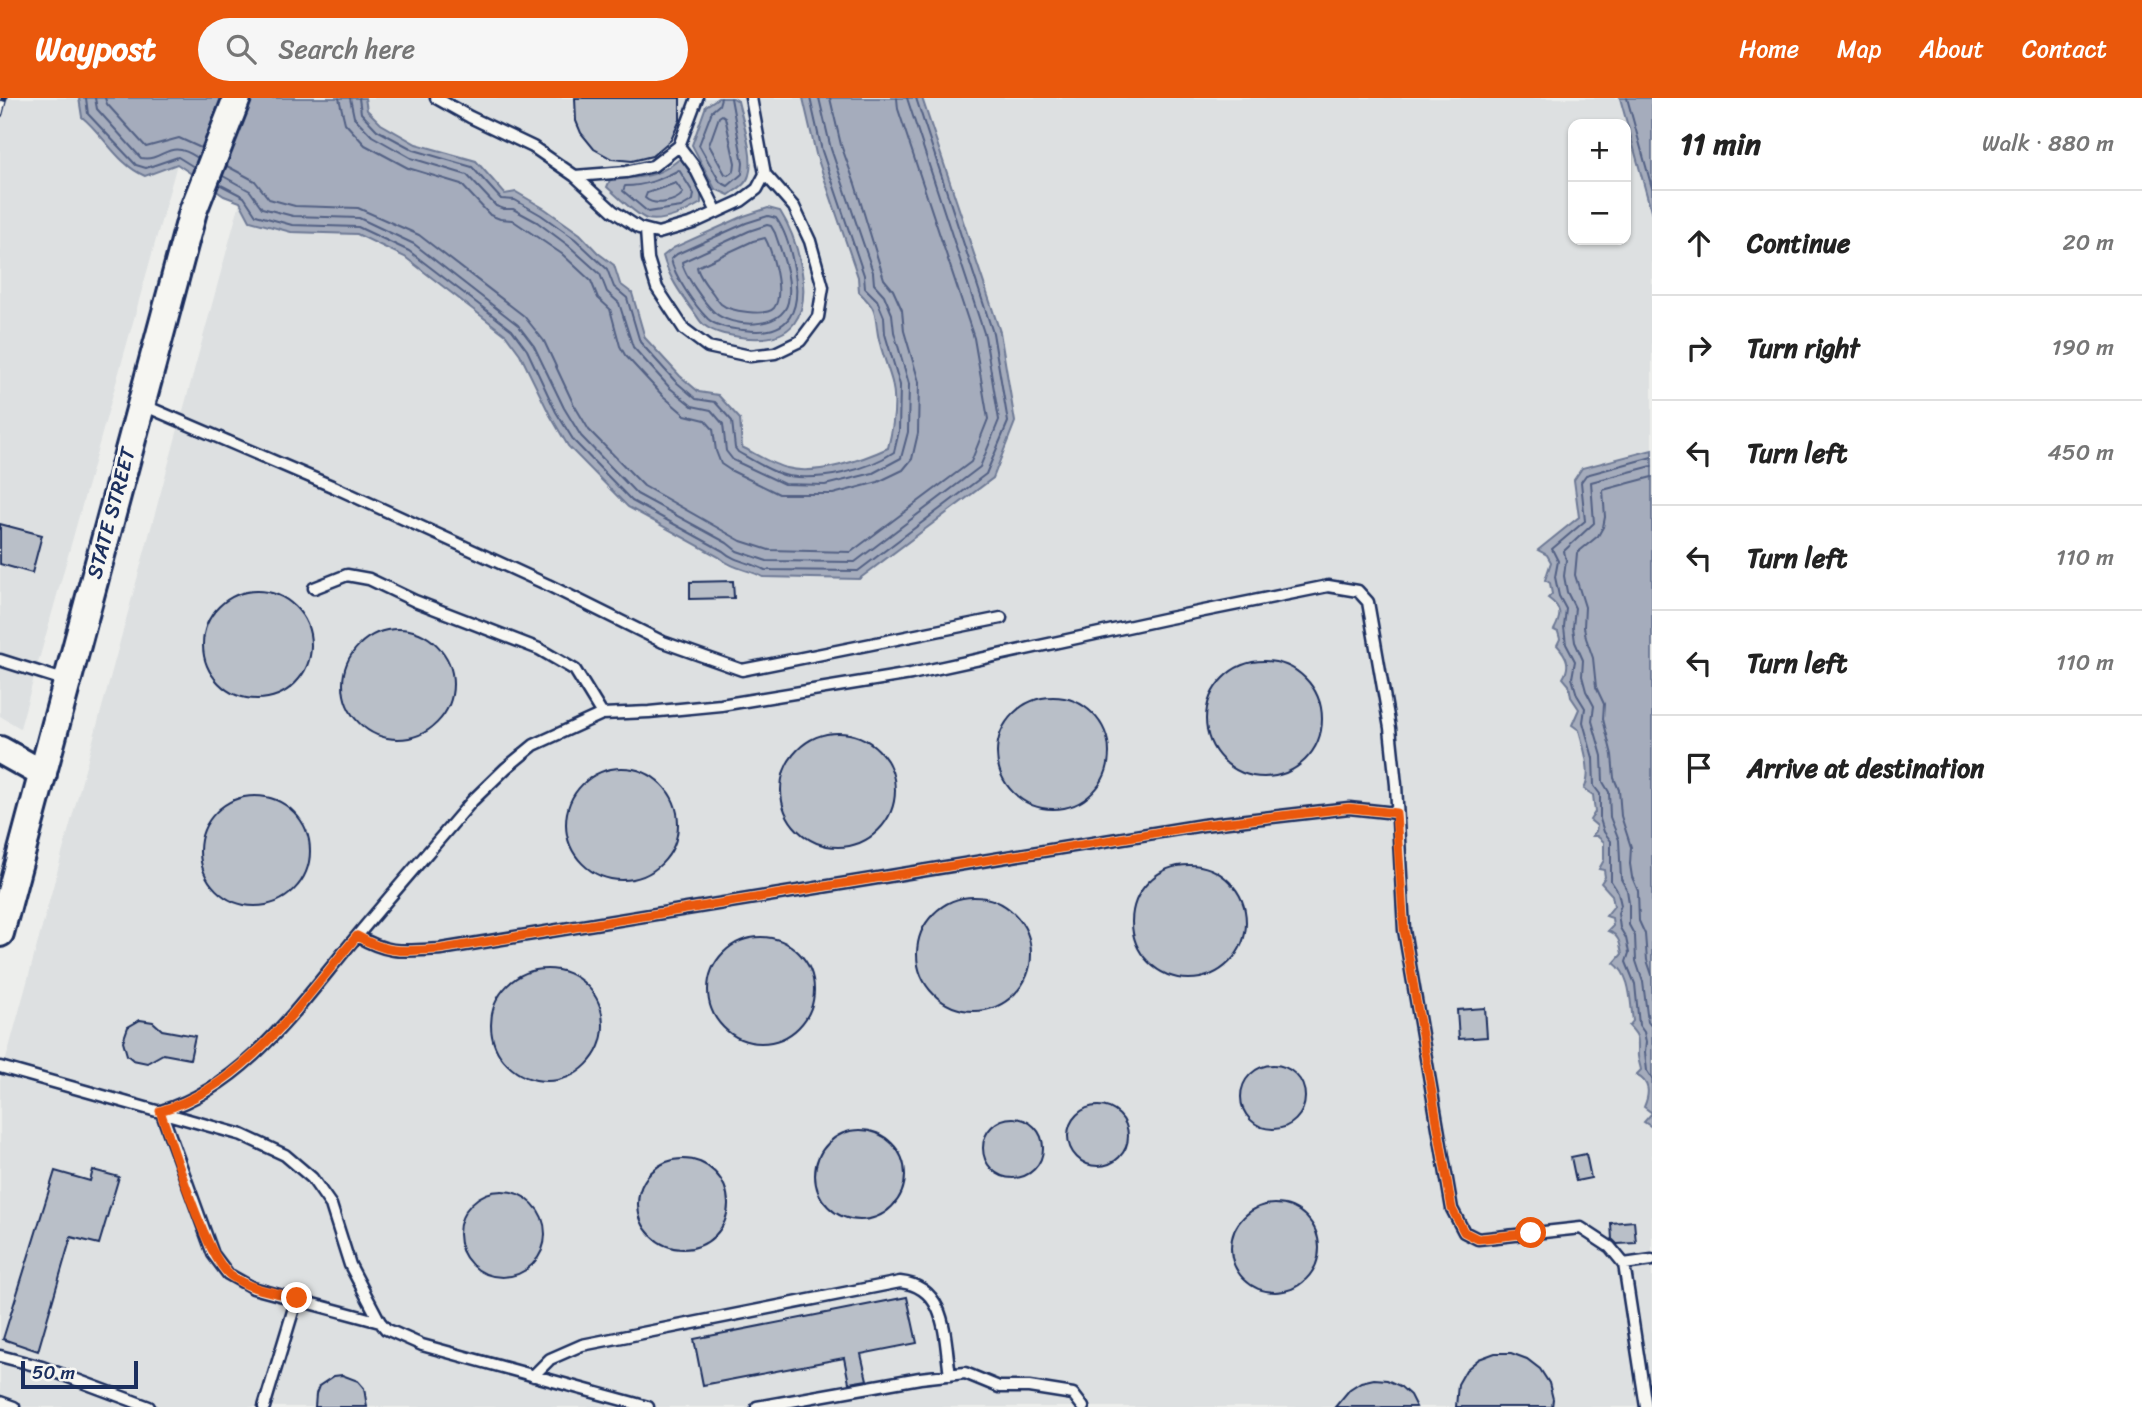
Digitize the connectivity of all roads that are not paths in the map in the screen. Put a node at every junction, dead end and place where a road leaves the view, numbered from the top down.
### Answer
1 (237, 98) edge
2 (436, 98) edge
3 (697, 98) edge
4 (751, 98) edge
5 (679, 146) junction
6 (765, 174) junction
7 (575, 176) junction
8 (717, 212) junction
9 (646, 230) junction
10 (141, 404) junction
11 (314, 588) dead end
12 (1001, 618) dead end
13 (0, 660) edge
14 (67, 681) junction
15 (602, 714) junction
16 (0, 750) edge
17 (43, 774) junction
18 (1396, 813) junction
19 (0, 933) edge
20 (357, 936) junction
21 (0, 1068) edge
22 (160, 1111) junction
23 (1652, 1259) edge
24 (1624, 1264) junction
25 (297, 1298) junction
26 (380, 1322) junction
27 (0, 1356) edge
28 (950, 1375) junction
29 (533, 1376) junction
30 (0, 1402) edge
31 (15, 1407) edge
32 (149, 1407) edge
33 (264, 1407) edge
34 (648, 1407) edge
35 (757, 1407) edge
36 (1083, 1407) edge
37 (1646, 1407) edge

1 - 10 street, STATE STREET
2 - 7 lane
3 - 5 lane
4 - 6 lane
5 - 7 lane
5 - 8 lane
6 - 8 lane
6 - 9 lane
7 - 9 lane
8 - 9 lane
10 - 12 lane
10 - 14 street, STATE STREET
11 - 15 lane
13 - 14 lane
14 - 17 street, STATE STREET
15 - 18 lane
15 - 20 lane
16 - 17 street
17 - 19 street, STATE STREET
18 - 20 lane
18 - 24 lane
20 - 22 lane
21 - 22 lane
22 - 25 lane
22 - 26 lane
23 - 24 lane
24 - 37 lane
25 - 26 lane
25 - 33 lane
26 - 29 lane
27 - 32 lane
28 - 29 lane
28 - 35 lane
28 - 36 lane
29 - 34 lane
30 - 31 lane

